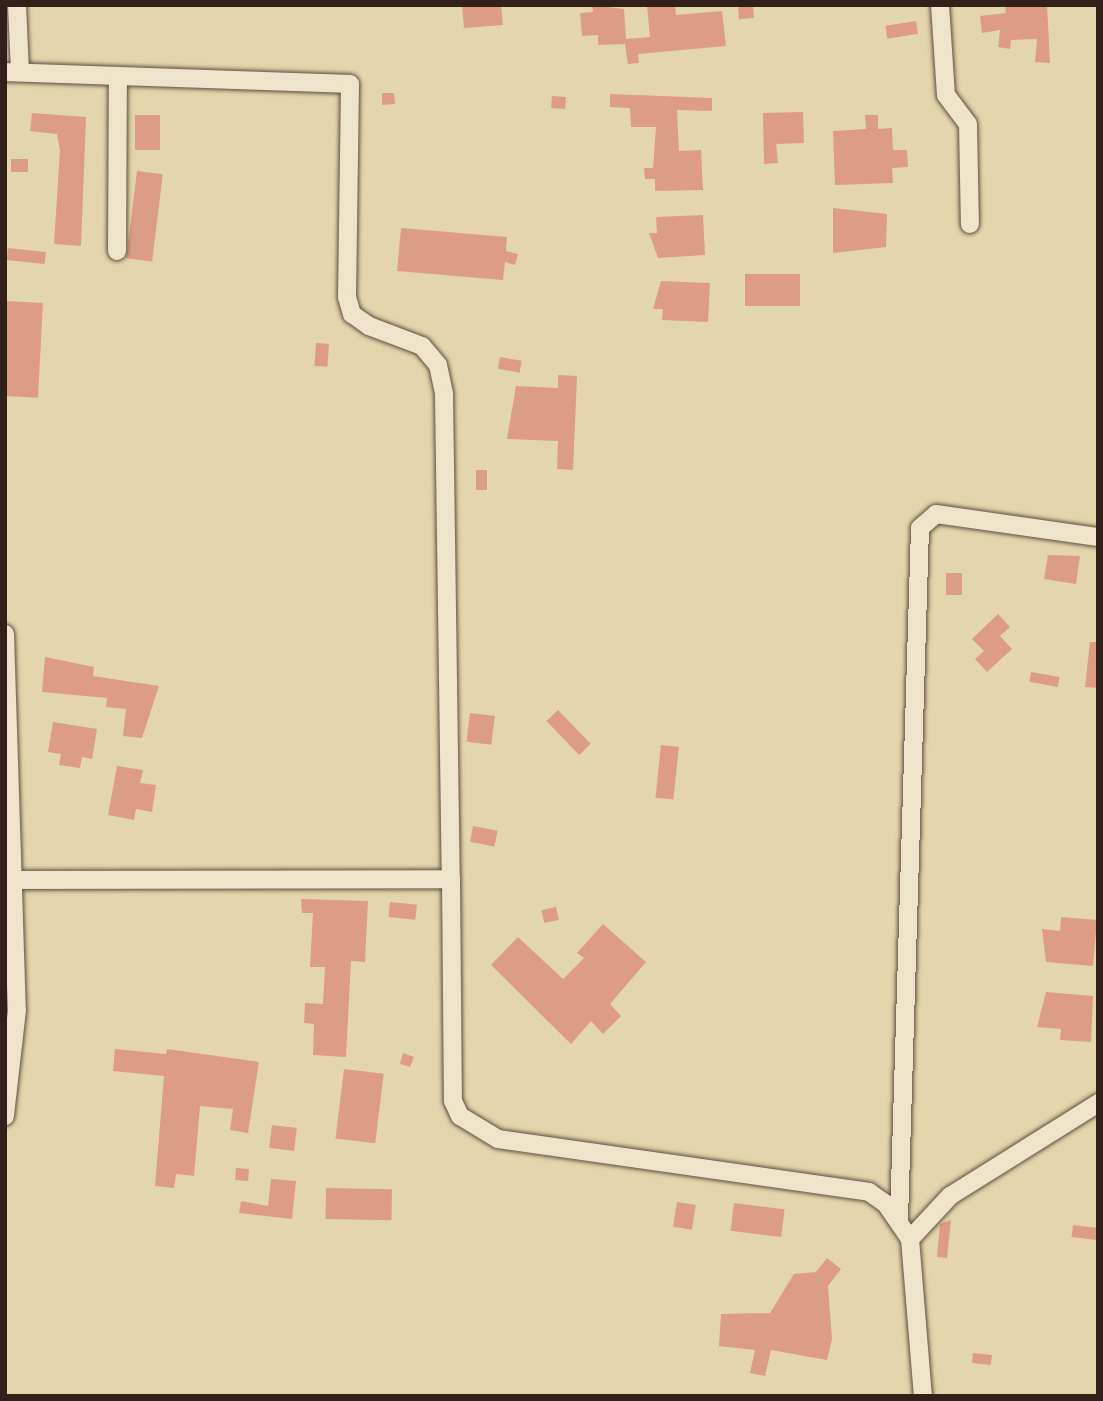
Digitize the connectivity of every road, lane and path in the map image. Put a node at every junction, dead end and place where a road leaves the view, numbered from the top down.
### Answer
1 (17, 5) edge
2 (940, 5) edge
3 (13, 72) edge
4 (118, 79) junction
5 (970, 224) dead end
6 (117, 251) dead end
7 (1098, 537) edge
8 (5, 634) edge
9 (451, 879) junction
10 (8, 880) edge
11 (1098, 1103) edge
12 (5, 1116) edge
13 (899, 1219) junction
14 (910, 1239) junction
15 (923, 1396) edge

1 - 3 street
2 - 5 street
3 - 4 street
4 - 6 street
4 - 9 street
7 - 13 street
8 - 10 street
9 - 10 street
9 - 13 street
10 - 12 street
11 - 14 street
13 - 14 street
14 - 15 street

